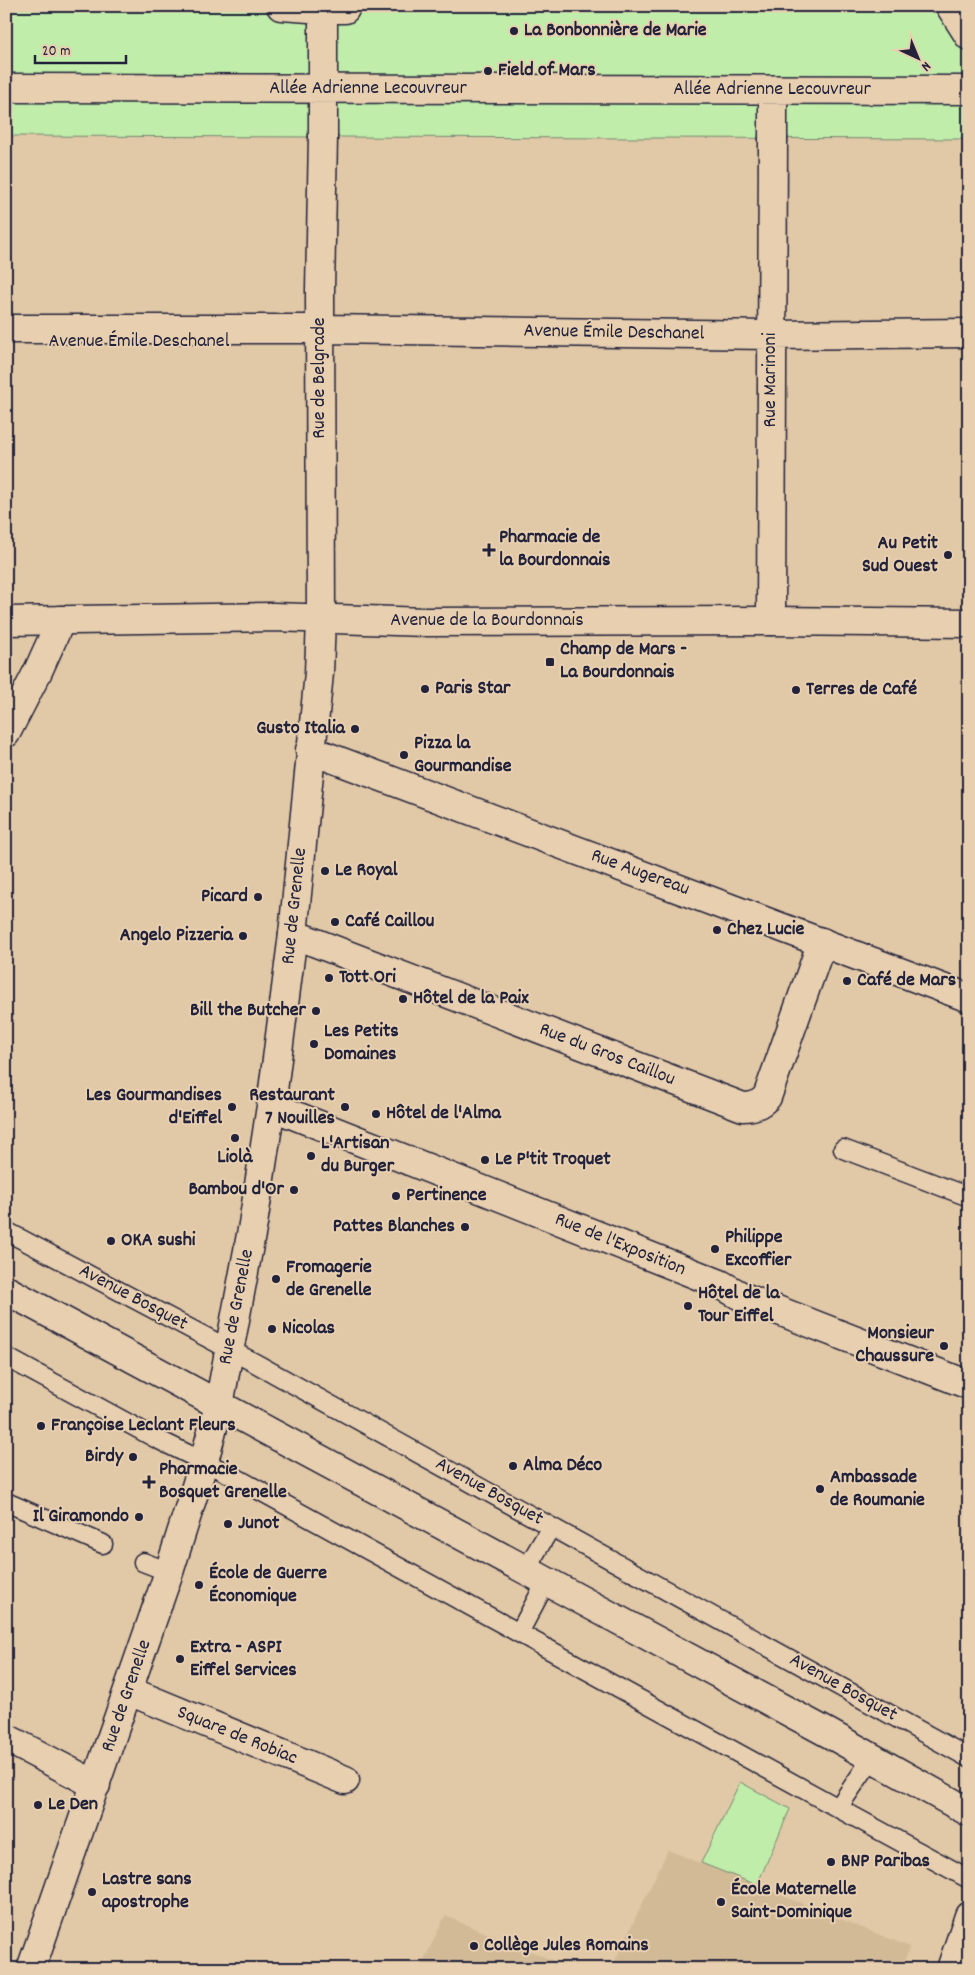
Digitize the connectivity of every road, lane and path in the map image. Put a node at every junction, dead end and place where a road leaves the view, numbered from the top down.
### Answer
1 (281, 6) edge
2 (950, 6) edge
3 (334, 7) edge
4 (969, 36) edge
5 (6, 88) edge
6 (323, 89) junction
7 (773, 90) junction
8 (969, 90) edge
9 (6, 319) edge
10 (6, 329) edge
11 (258, 329) junction
12 (320, 329) junction
13 (969, 333) edge
14 (771, 335) junction
15 (6, 341) edge
16 (321, 618) junction
17 (60, 620) junction
18 (771, 620) junction
19 (6, 621) edge
20 (969, 623) edge
21 (6, 734) edge
22 (310, 750) junction
23 (293, 934) junction
24 (822, 942) junction
25 (969, 998) edge
26 (271, 1106) junction
27 (843, 1149) dead end
28 (969, 1197) edge
29 (6, 1231) edge
30 (6, 1290) edge
31 (229, 1349) junction
32 (6, 1357) edge
33 (969, 1385) edge
34 (219, 1405) junction
35 (204, 1461) junction
36 (6, 1502) edge
37 (551, 1527) junction
38 (103, 1544) dead end
39 (143, 1562) dead end
40 (169, 1572) junction
41 (536, 1576) junction
42 (519, 1633) junction
43 (129, 1691) junction
44 (6, 1738) edge
45 (872, 1758) junction
46 (969, 1758) edge
47 (345, 1780) dead end
48 (96, 1785) junction
49 (838, 1808) junction
50 (969, 1812) edge
51 (969, 1879) edge
52 (969, 1916) edge
53 (31, 1969) edge
54 (951, 1969) edge

1 - 3 street
2 - 4 street
3 - 6 street, Rue de Belgrade
5 - 6 street, Allée Adrienne Lecouvreur
6 - 7 street, Allée Adrienne Lecouvreur
6 - 12 street, Rue de Belgrade
7 - 8 street, Allée Adrienne Lecouvreur
7 - 14 street, Rue Marinoni
9 - 11 street, Avenue Émile Deschanel
10 - 11 street, Avenue Émile Deschanel
11 - 12 street, Avenue Émile Deschanel
11 - 15 street, Avenue Émile Deschanel
12 - 14 street, Avenue Émile Deschanel
12 - 16 street, Rue de Belgrade
13 - 14 street, Avenue Émile Deschanel
14 - 18 street, Rue Marinoni
16 - 17 street, Avenue de la Bourdonnais
16 - 18 street, Avenue de la Bourdonnais
16 - 22 street, Rue de Grenelle
17 - 19 street, Avenue de la Bourdonnais
17 - 21 street
18 - 20 street, Avenue de la Bourdonnais
22 - 23 street, Rue de Grenelle
22 - 24 street, Rue Augereau
23 - 24 street, Rue du Gros Caillou
23 - 26 street, Rue de Grenelle
24 - 25 street, Rue Augereau
26 - 31 street, Rue de Grenelle
26 - 33 street, Rue de l'Exposition
27 - 28 lane
29 - 31 lane, Avenue Bosquet
30 - 34 street
31 - 34 street, Rue de Grenelle
31 - 37 lane, Avenue Bosquet
32 - 35 lane
34 - 35 street, Rue de Grenelle
34 - 41 street
35 - 40 street, Rue de Grenelle
35 - 42 lane
36 - 38 lane
37 - 41 lane
37 - 46 lane, Avenue Bosquet
39 - 40 lane
40 - 43 street, Rue de Grenelle
41 - 42 lane
41 - 45 street
42 - 49 lane
43 - 47 street, Square de Robiac
43 - 48 street, Rue de Grenelle
44 - 48 street
45 - 49 lane
45 - 50 street
48 - 53 street, Rue de Grenelle
49 - 51 lane
52 - 54 street

